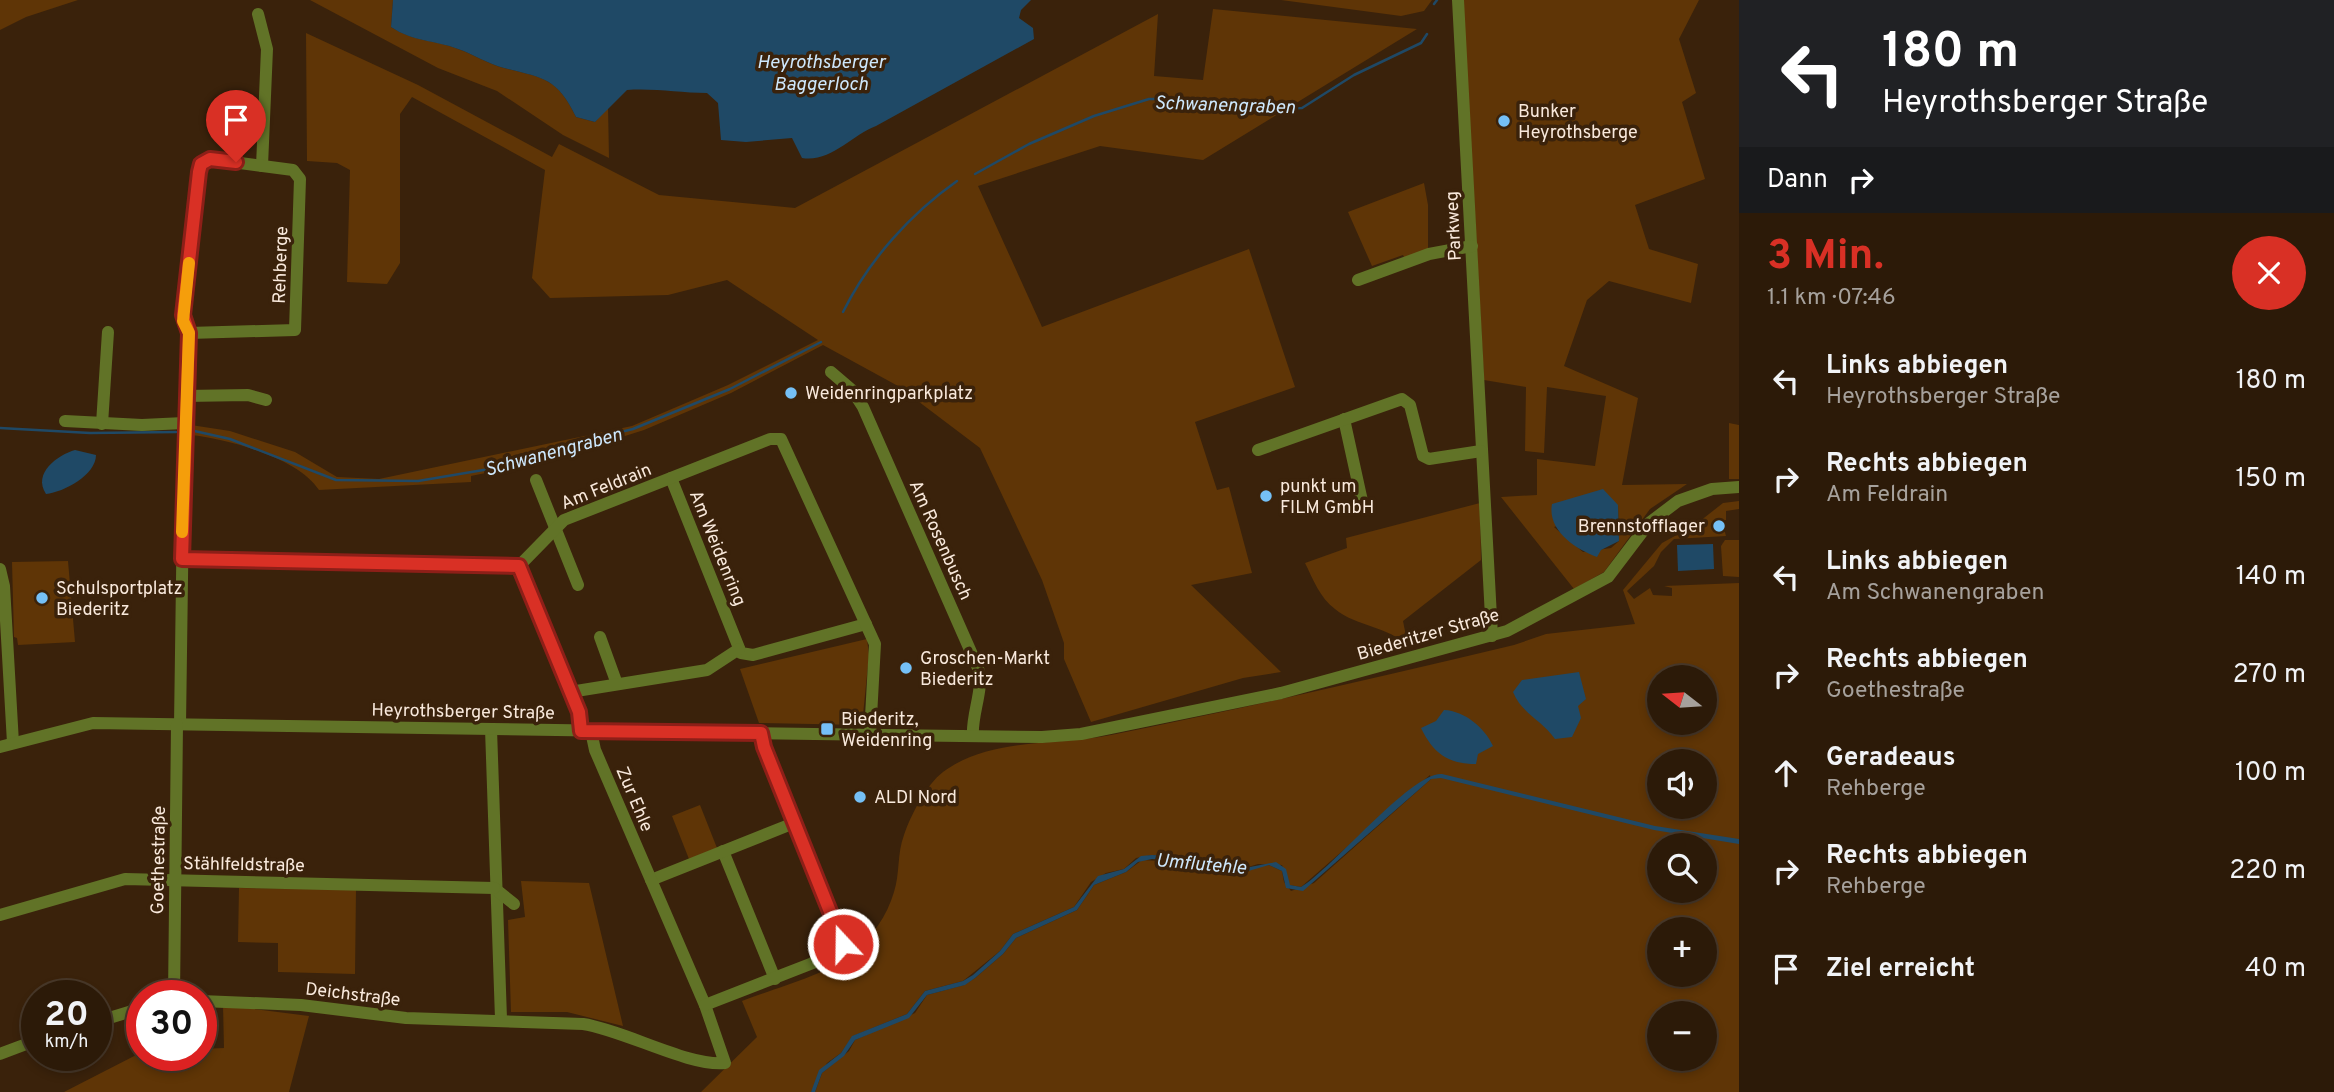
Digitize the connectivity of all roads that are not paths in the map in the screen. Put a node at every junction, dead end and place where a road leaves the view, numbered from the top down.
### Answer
1 (1458, 0) edge
2 (258, 14) dead end
3 (262, 166) junction
4 (1472, 246) junction
5 (1358, 280) dead end
6 (108, 332) dead end
7 (189, 333) junction
8 (831, 372) dead end
9 (185, 396) junction
10 (265, 400) dead end
11 (1344, 419) junction
12 (65, 421) dead end
13 (102, 424) junction
14 (184, 429) junction
15 (1258, 450) dead end
16 (1481, 451) junction
17 (671, 478) junction
18 (536, 480) dead end
19 (1739, 487) edge
20 (1362, 501) dead end
21 (555, 528) junction
22 (182, 559) junction
23 (519, 566) junction
24 (0, 569) edge
25 (578, 585) dead end
26 (866, 624) junction
27 (1492, 636) junction
28 (600, 637) dead end
29 (739, 649) junction
30 (617, 684) junction
31 (570, 692) junction
32 (178, 725) junction
33 (1125, 726) joint
34 (491, 729) junction
35 (586, 731) junction
36 (761, 733) junction
37 (870, 735) junction
38 (973, 736) junction
39 (7, 745) edge
40 (794, 823) junction
41 (723, 851) junction
42 (650, 880) junction
43 (175, 881) junction
44 (494, 887) junction
45 (514, 904) dead end
46 (0, 915) edge
47 (775, 979) junction
48 (174, 980) edge
49 (217, 1002) edge
50 (705, 1005) junction
51 (500, 1019) junction
52 (21, 1046) edge
53 (0, 1054) edge
54 (724, 1063) joint

1 - 4 street, Parkweg
2 - 3 street
3 - 7 street, Rehberge
3 - 7 street, Rehberge
4 - 5 street
4 - 16 street, Parkweg
6 - 13 street
7 - 9 street, Rehberge
8 - 38 street, Am Rosenbusch
9 - 10 street
9 - 14 street, Rehberge
11 - 15 street
11 - 16 street
11 - 20 street
12 - 13 street
13 - 14 street
14 - 22 street, Goethestraße
16 - 27 street, Parkweg
17 - 21 street, Am Feldrain
17 - 26 street, Am Weidenring
17 - 29 street, Am Weidenring
18 - 21 street, Am Feldrain
19 - 27 street, Biederitzer Straße
21 - 23 street, Am Feldrain
21 - 25 street, Am Feldrain
22 - 23 street
22 - 32 street, Goethestraße
23 - 31 street
24 - 39 street, Heyrothsberger Straße
26 - 29 street
26 - 37 street, Am Weidenring
27 - 33 street, Biederitzer Straße
28 - 30 street
29 - 30 street
30 - 31 street
31 - 35 street
32 - 34 street, Heyrothsberger Straße
32 - 39 street, Heyrothsberger Straße
32 - 43 street, Goethestraße
33 - 38 street, Heyrothsberger Straße
34 - 35 street, Heyrothsberger Straße
34 - 44 street
35 - 36 street, Heyrothsberger Straße
35 - 42 street, Zur Ehle
36 - 37 street, Heyrothsberger Straße
36 - 40 street
37 - 38 street, Heyrothsberger Straße
40 - 41 street
40 - 47 street
41 - 42 street
41 - 47 street
42 - 50 street, Zur Ehle
43 - 44 street, Stählfeldstraße
43 - 46 street, Stählfeldstraße
43 - 48 street, Goethestraße
44 - 45 street
44 - 51 street
47 - 50 street
49 - 51 street, Deichstraße
50 - 54 street, Zur Ehle
51 - 54 street, Deichstraße
52 - 53 street

